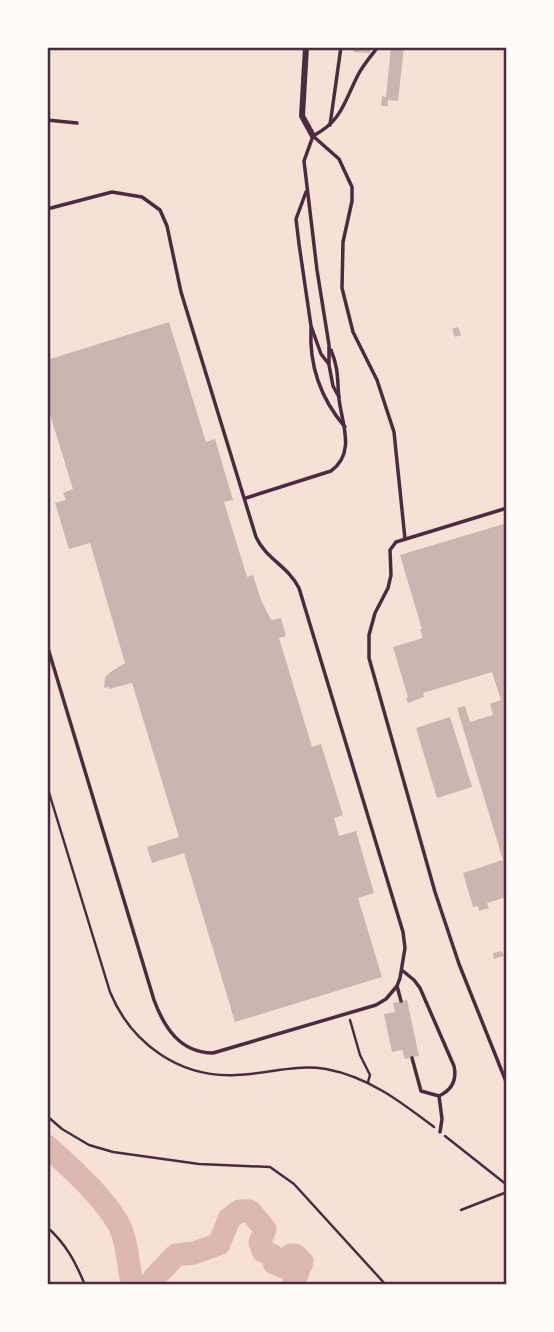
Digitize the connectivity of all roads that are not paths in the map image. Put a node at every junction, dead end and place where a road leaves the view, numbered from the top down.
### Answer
1 (306, 47) edge
2 (341, 47) edge
3 (378, 47) edge
4 (47, 120) edge
5 (77, 123) dead end
6 (330, 127) junction
7 (313, 136) junction
8 (307, 190) junction
9 (47, 209) edge
10 (311, 326) junction
11 (329, 345) junction
12 (329, 365) junction
13 (339, 397) junction
14 (345, 428) junction
15 (246, 498) junction
16 (507, 508) edge
17 (405, 539) junction
18 (47, 645) edge
19 (403, 971) junction
20 (397, 986) junction
21 (401, 1001) dead end
22 (412, 1058) dead end
23 (507, 1084) edge
24 (439, 1096) junction
25 (440, 1132) road end

1 - 7 street
2 - 6 lane
3 - 6 lane
4 - 5 lane
6 - 7 lane
7 - 8 lane
7 - 17 lane
8 - 10 lane
8 - 11 lane
9 - 15 lane
10 - 12 lane
10 - 14 lane
11 - 12 lane
11 - 13 lane
12 - 13 lane
13 - 14 lane
14 - 15 lane
15 - 19 lane
16 - 17 lane
17 - 23 lane
18 - 20 lane
19 - 20 lane
19 - 24 lane
20 - 21 lane
22 - 24 lane
24 - 25 lane

